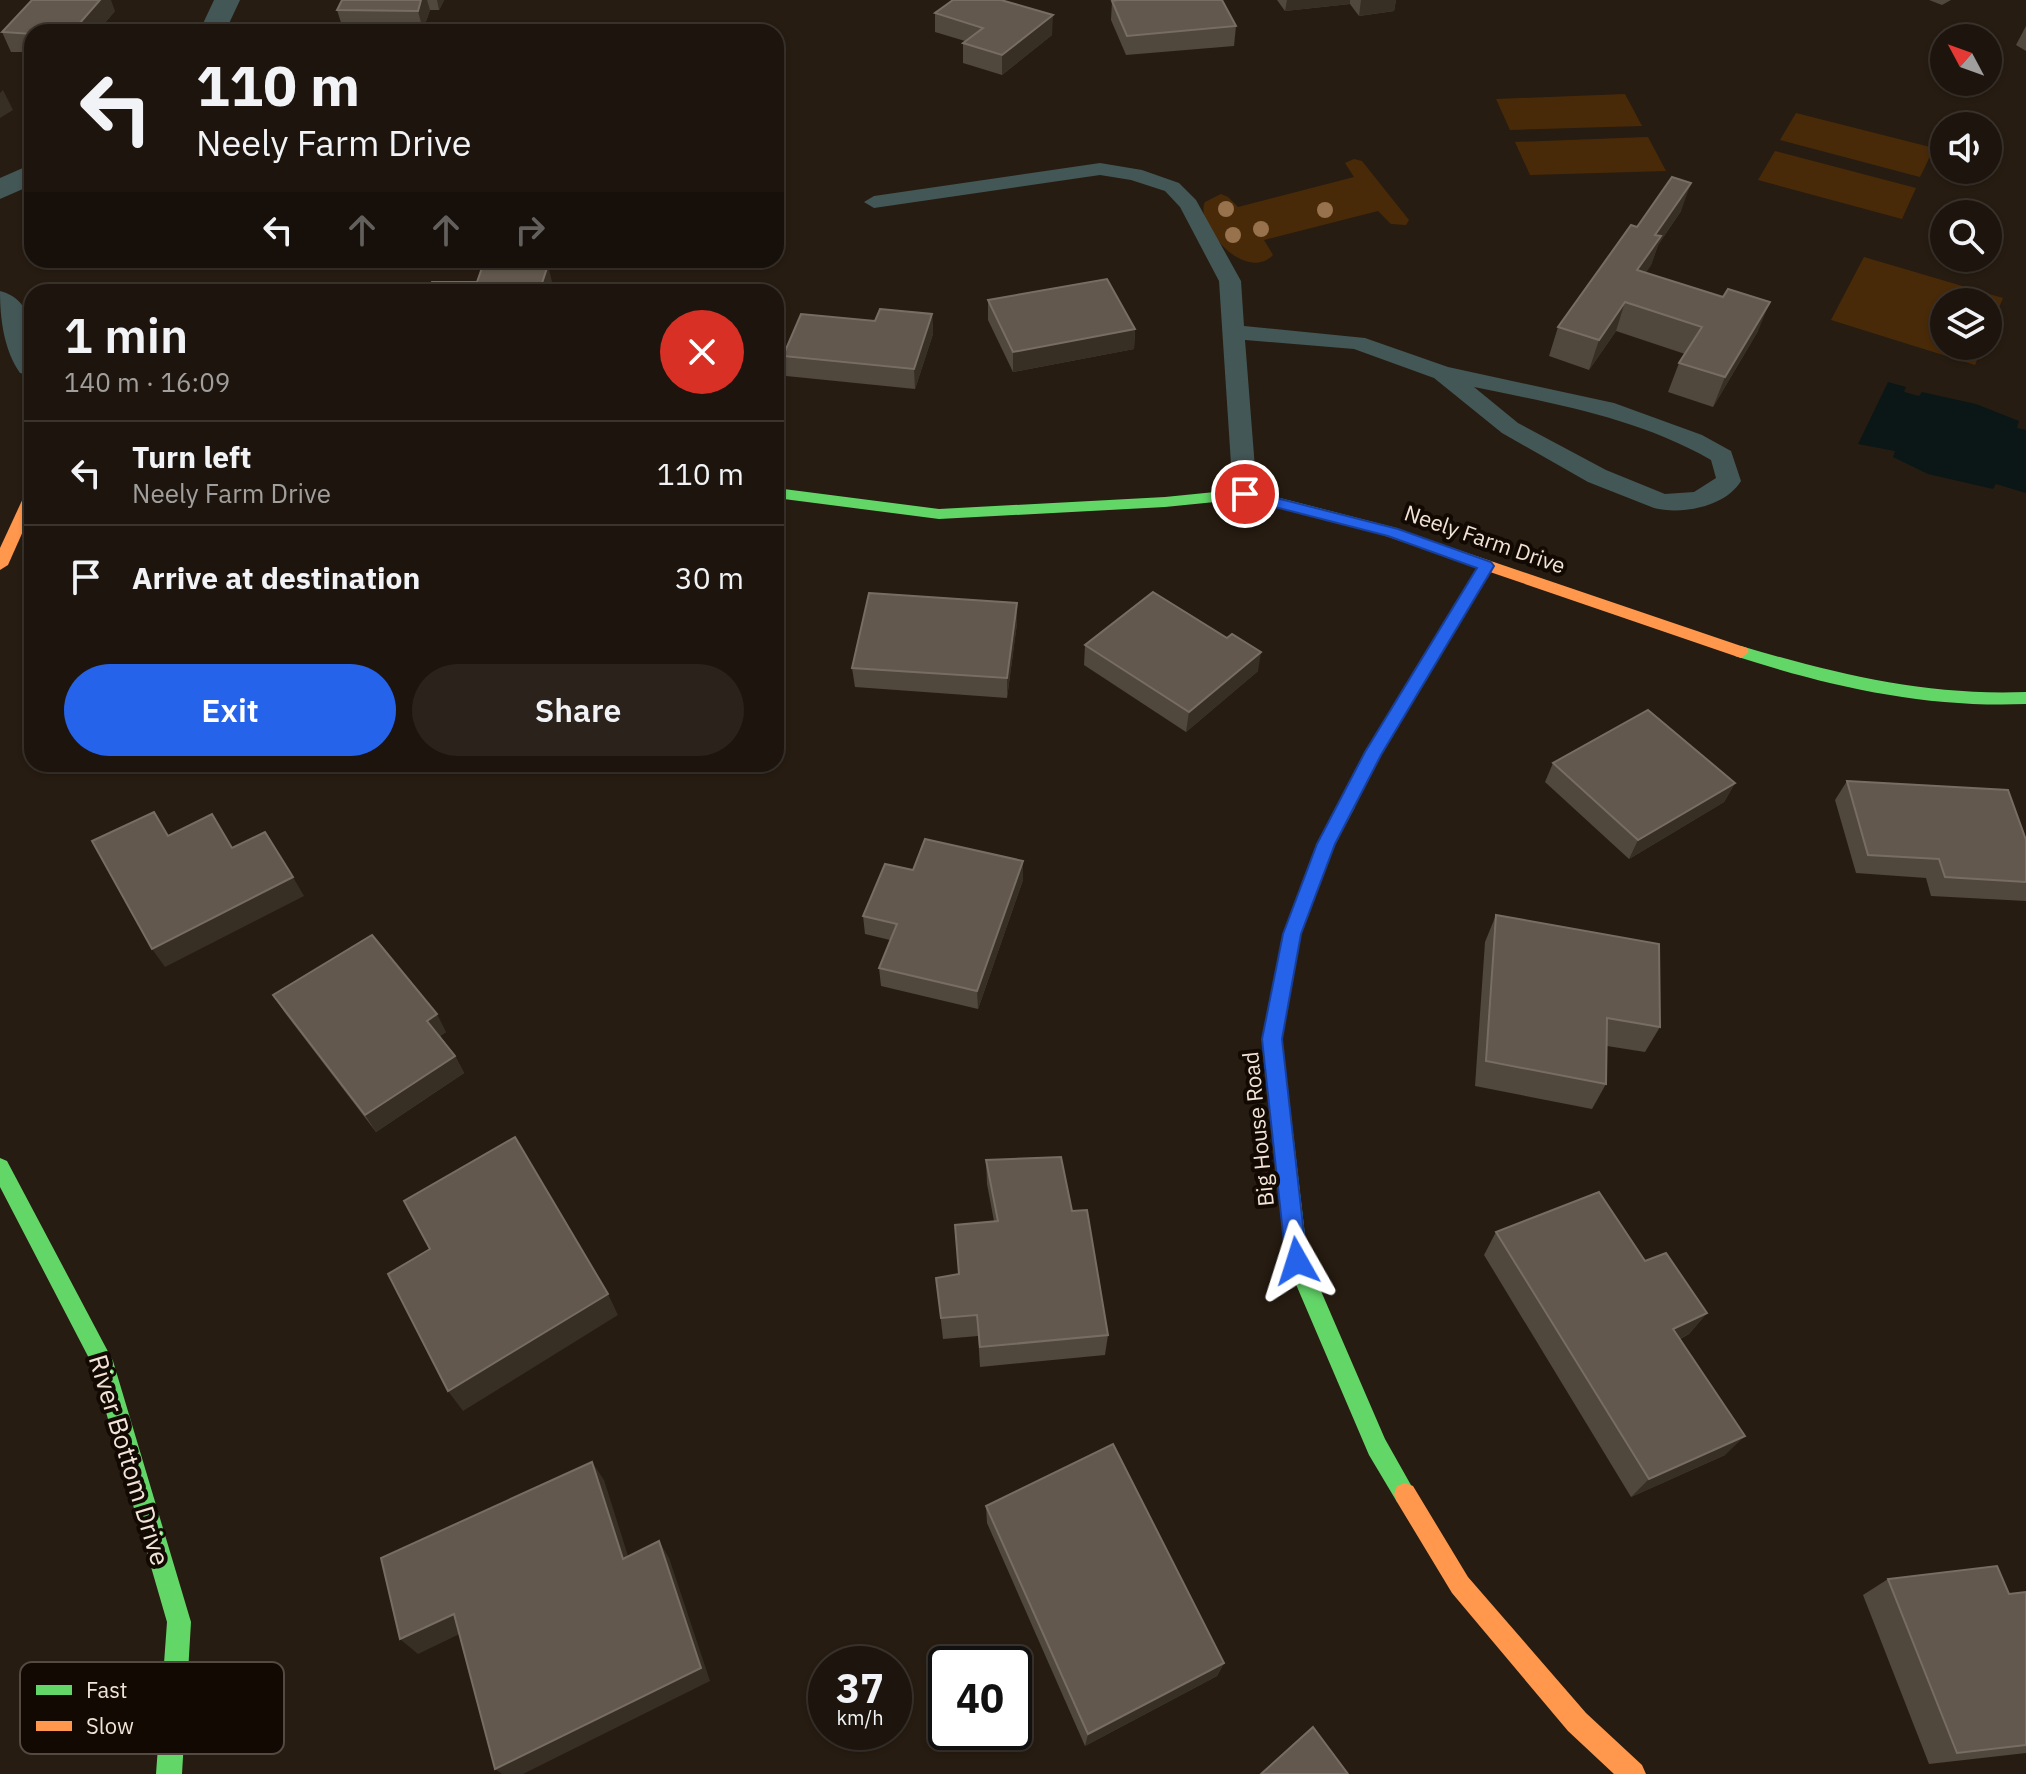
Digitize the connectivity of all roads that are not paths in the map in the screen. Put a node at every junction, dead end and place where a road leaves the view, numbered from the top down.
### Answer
1 (227, 0) edge
2 (216, 24) edge
3 (24, 177) edge
4 (0, 190) edge
5 (874, 202) dead end
6 (0, 301) edge
7 (1235, 332) junction
8 (24, 343) edge
9 (1442, 373) junction
10 (784, 494) edge
11 (1245, 494) junction
12 (24, 512) edge
13 (0, 565) edge
14 (1486, 566) junction
15 (2026, 698) edge
16 (0, 1167) edge
17 (173, 1662) edge
18 (1633, 1774) edge

1 - 2 street
3 - 4 street
5 - 7 lane
6 - 8 street
7 - 9 lane
7 - 11 lane
9 - 9 lane
10 - 11 street, Neely Farm Drive
11 - 14 street, Neely Farm Drive
12 - 13 street
14 - 15 street, Neely Farm Drive
14 - 18 street, Big House Road
16 - 17 street, River Bottom Drive

